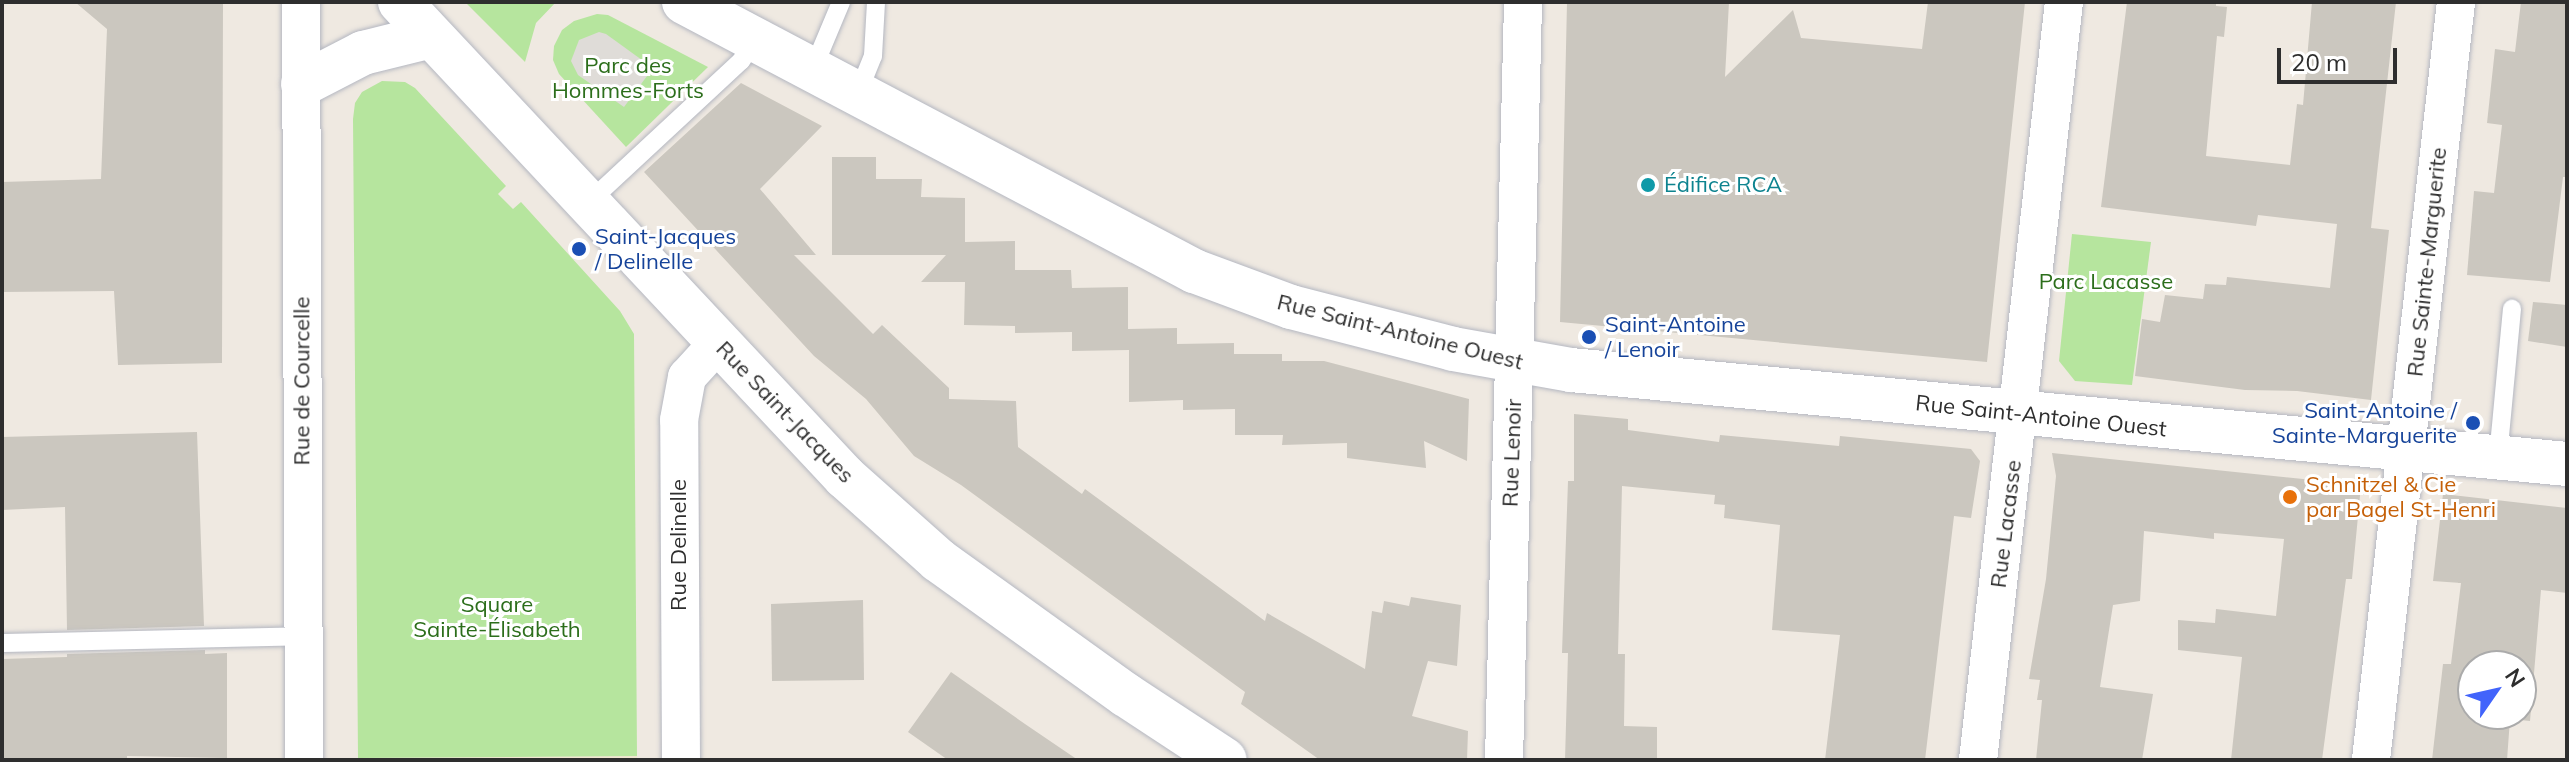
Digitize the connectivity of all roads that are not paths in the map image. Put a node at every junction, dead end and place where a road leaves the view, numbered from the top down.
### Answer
1 (301, 2) edge
2 (400, 2) edge
3 (684, 2) edge
4 (841, 2) edge
5 (876, 2) edge
6 (1523, 2) edge
7 (2064, 2) edge
8 (2456, 2) edge
9 (431, 36) junction
10 (756, 39) junction
11 (813, 69) junction
12 (303, 84) junction
13 (858, 93) junction
14 (588, 203) junction
15 (2512, 309) dead end
16 (718, 343) junction
17 (1515, 362) junction
18 (2018, 415) junction
19 (2407, 449) junction
20 (2498, 458) junction
21 (2567, 464) edge
22 (304, 636) junction
23 (2, 643) edge
24 (304, 760) edge
25 (681, 760) edge
26 (1225, 760) edge
27 (1504, 760) edge
28 (1978, 760) edge
29 (2371, 760) edge

1 - 12 street, Rue de Courcelle
2 - 9 main road, Rue Saint-Jacques
3 - 10 main road, Rue Saint-Antoine Ouest
4 - 11 lane
5 - 13 lane
6 - 17 street, Rue Lenoir
7 - 18 street, Rue Lacasse
8 - 19 street, Rue Sainte-Marguerite
9 - 12 main road
9 - 14 main road, Rue Saint-Jacques
10 - 11 main road, Rue Saint-Antoine Ouest
10 - 14 lane
11 - 13 main road, Rue Saint-Antoine Ouest
12 - 22 street, Rue de Courcelle
13 - 17 main road, Rue Saint-Antoine Ouest
14 - 16 main road, Rue Saint-Jacques
15 - 20 lane
16 - 25 street, Rue Delinelle
16 - 26 main road, Rue Saint-Jacques
17 - 18 main road, Rue Saint-Antoine Ouest
17 - 27 street, Rue Lenoir
18 - 19 main road, Rue Saint-Antoine Ouest
18 - 28 street, Rue Lacasse
19 - 20 main road, Rue Saint-Antoine Ouest
19 - 29 street, Rue Sainte-Marguerite
20 - 21 main road, Rue Saint-Antoine Ouest
22 - 23 lane
22 - 24 street, Rue de Courcelle

